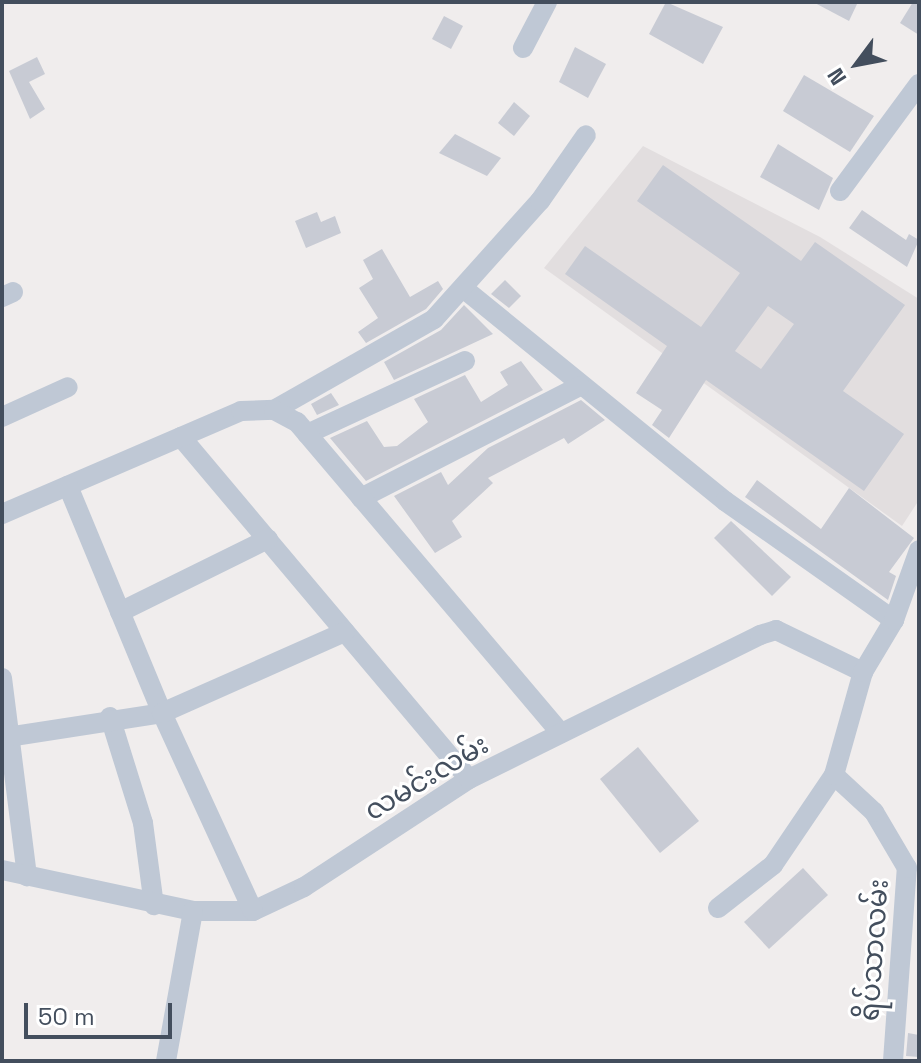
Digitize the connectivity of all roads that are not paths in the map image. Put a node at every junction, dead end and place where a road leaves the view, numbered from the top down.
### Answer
1 (547, 2) edge
2 (523, 48) dead end
3 (919, 84) edge
4 (586, 135) dead end
5 (840, 191) dead end
6 (463, 288) junction
7 (465, 361) dead end
8 (580, 386) junction
9 (68, 387) dead end
10 (274, 410) junction
11 (2, 417) edge
12 (307, 434) junction
13 (181, 437) junction
14 (68, 486) junction
15 (361, 498) junction
16 (2, 514) edge
17 (268, 539) junction
18 (919, 550) edge
19 (120, 612) junction
20 (894, 620) junction
21 (345, 632) junction
22 (863, 672) junction
23 (2, 678) edge
24 (162, 713) junction
25 (110, 717) junction
26 (561, 733) junction
27 (14, 736) junction
28 (834, 775) junction
29 (469, 779) junction
30 (2, 870) edge
31 (27, 876) junction
32 (154, 905) junction
33 (718, 908) dead end
34 (193, 911) junction
35 (253, 911) junction
36 (919, 1004) edge
37 (899, 1011) junction
38 (166, 1061) edge
39 (893, 1061) edge

1 - 2 street
3 - 5 street
4 - 6 street
6 - 8 street
6 - 10 street
7 - 12 street
8 - 15 street
8 - 20 street
9 - 11 street
10 - 12 street
10 - 13 street
12 - 15 street
13 - 14 street
13 - 17 street
14 - 16 street
14 - 19 street
15 - 26 street
17 - 19 street
17 - 21 street
18 - 20 street
19 - 24 street
20 - 22 street
21 - 24 street
21 - 29 street
22 - 26 street, လမင်းလမ်း
22 - 28 street
23 - 27 street
24 - 25 street
24 - 35 street
25 - 27 street
25 - 32 street
26 - 29 street, လမင်းလမ်း
27 - 31 street
28 - 33 street
28 - 37 street, ရိပ်သာလမ်း
29 - 35 street, လမင်းလမ်း
30 - 31 street, လမင်းလမ်း
31 - 32 street, လမင်းလမ်း
32 - 34 street, လမင်းလမ်း
34 - 35 street, လမင်းလမ်း
34 - 38 street
36 - 37 street
37 - 39 street, ရိပ်သာလမ်း

